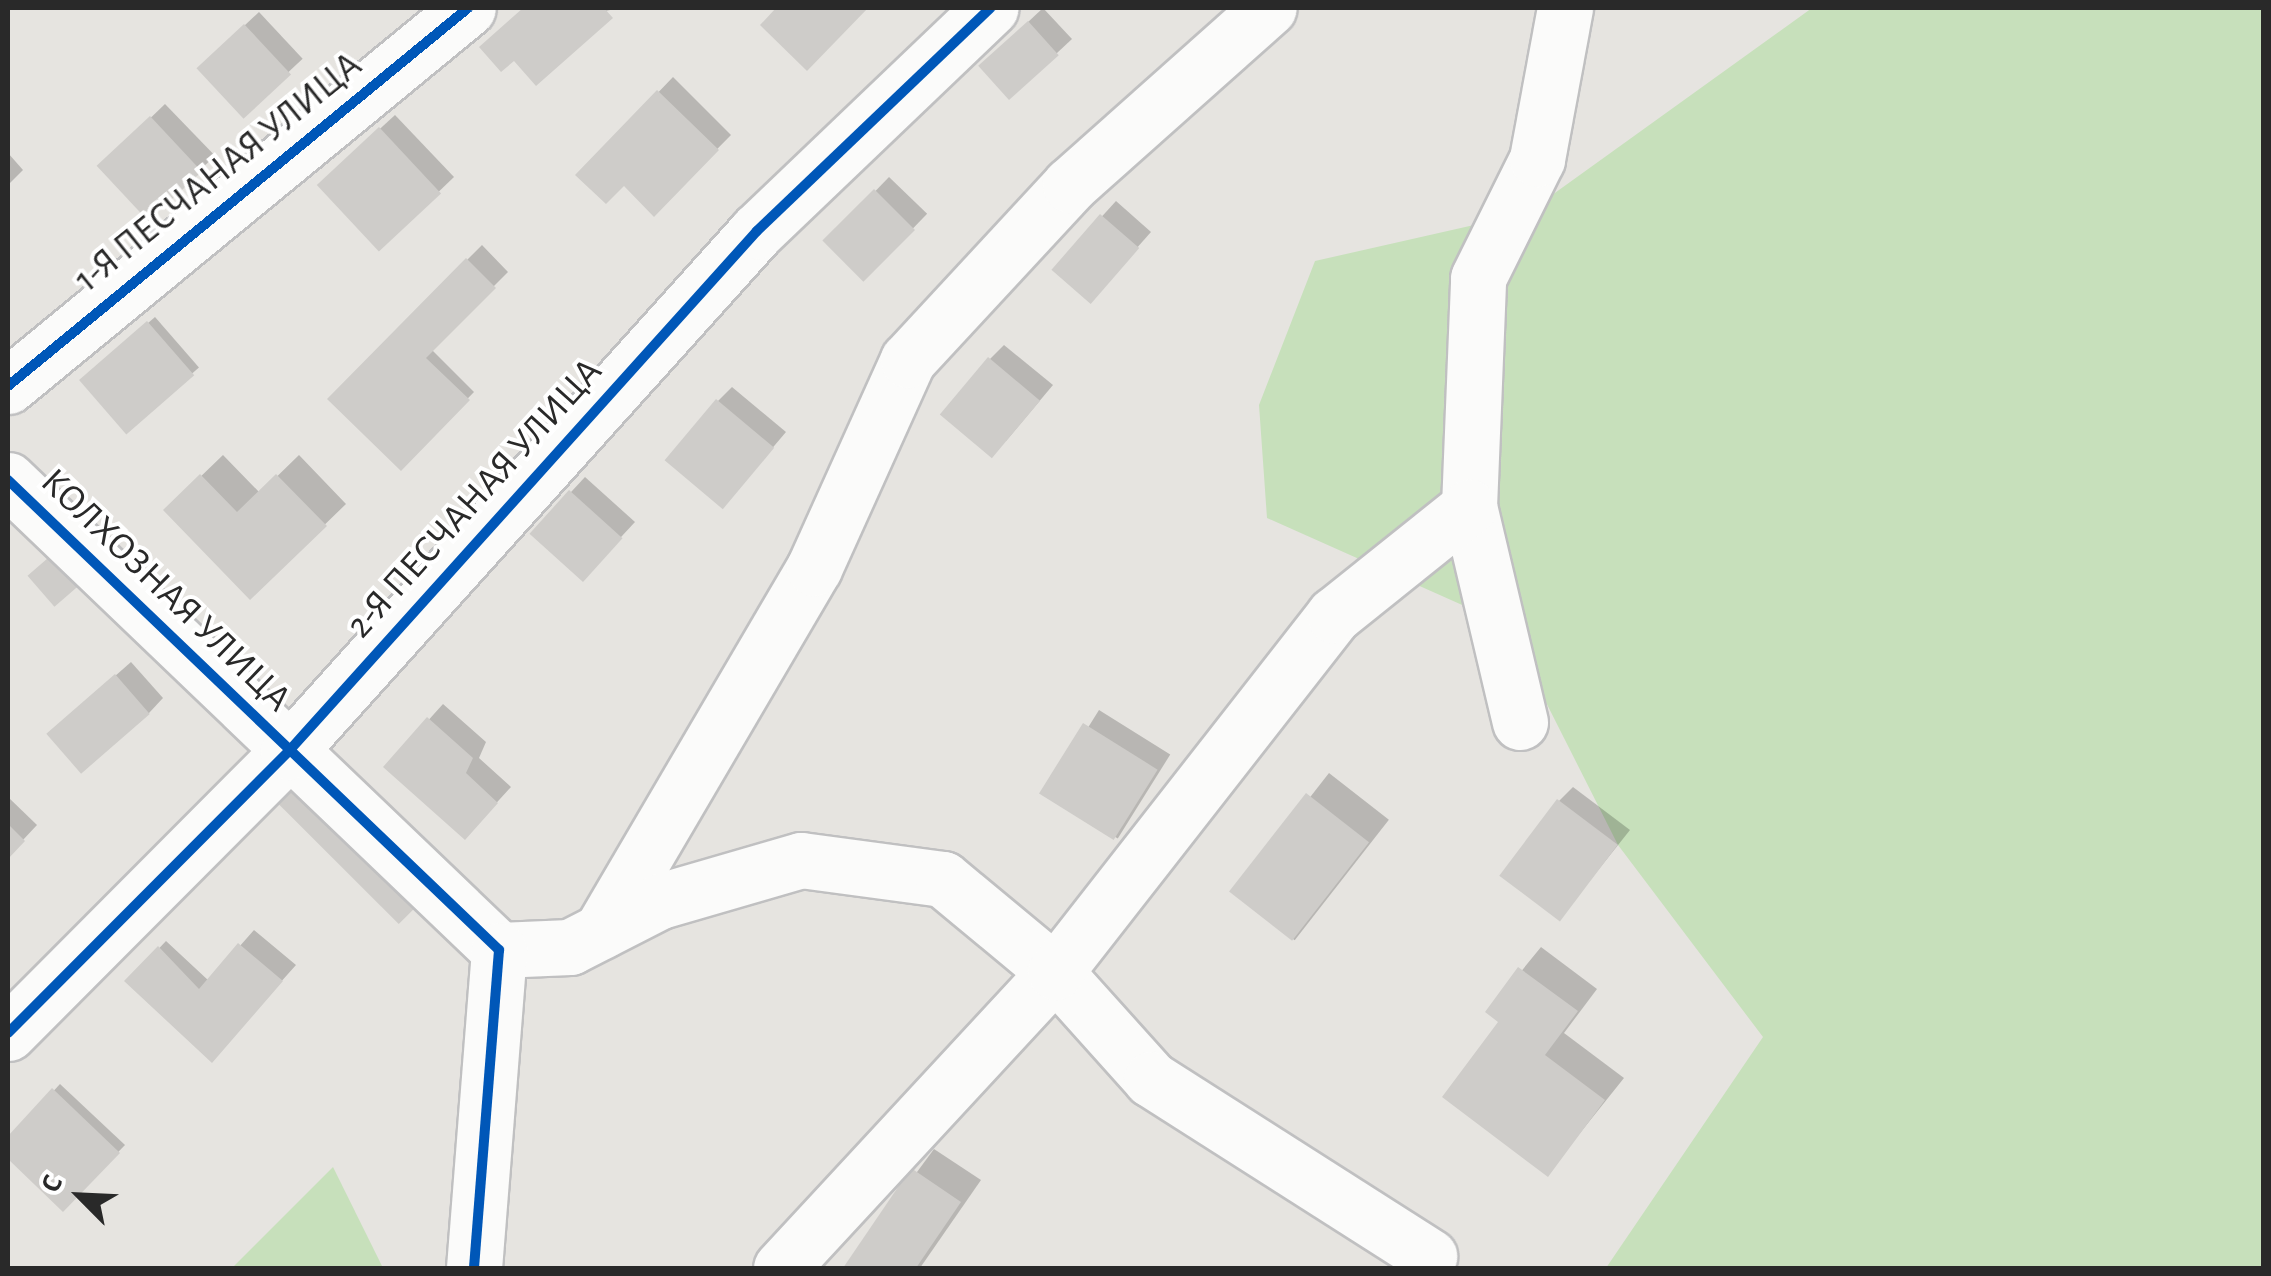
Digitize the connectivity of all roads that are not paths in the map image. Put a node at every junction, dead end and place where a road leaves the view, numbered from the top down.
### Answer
1 (468, 8) edge
2 (990, 8) edge
3 (1268, 8) edge
4 (1564, 8) edge
5 (8, 386) edge
6 (8, 480) edge
7 (1469, 507) junction
8 (1520, 722) dead end
9 (288, 752) junction
10 (601, 931) junction
11 (498, 950) junction
12 (1055, 972) junction
13 (8, 1033) edge
14 (1429, 1256) dead end
15 (474, 1268) edge
16 (781, 1268) edge

1 - 5 street, 1-Я ПЕСЧАНАЯ УЛИЦА
2 - 9 street, 2-Я ПЕСЧАНАЯ УЛИЦА
3 - 10 street
4 - 7 street
6 - 9 street, КОЛХОЗНАЯ УЛИЦА
7 - 8 street
7 - 12 street
9 - 11 street, КОЛХОЗНАЯ УЛИЦА
9 - 13 street, 2-Я ПЕСЧАНАЯ УЛИЦА
10 - 11 street
10 - 12 street
11 - 15 street
12 - 14 street
12 - 16 street

